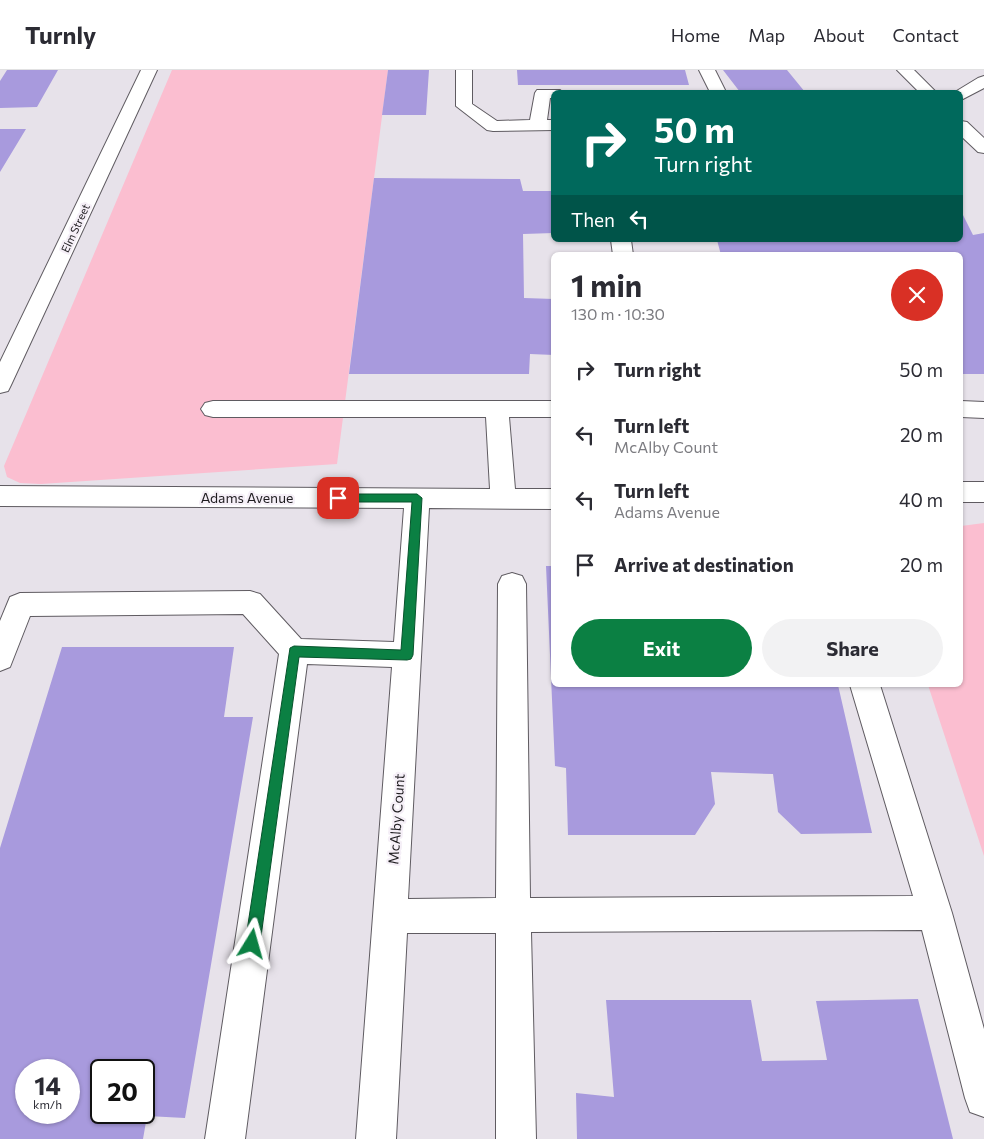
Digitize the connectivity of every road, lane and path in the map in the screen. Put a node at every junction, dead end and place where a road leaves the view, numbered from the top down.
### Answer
1 (149, 70) edge
2 (464, 70) edge
3 (706, 70) edge
4 (906, 70) edge
5 (984, 81) edge
6 (717, 90) edge
7 (926, 90) edge
8 (551, 93) edge
9 (963, 95) edge
10 (546, 125) edge
11 (963, 128) edge
12 (984, 148) edge
13 (0, 385) edge
14 (213, 409) dead end
15 (497, 409) junction
16 (551, 409) edge
17 (963, 410) edge
18 (984, 410) edge
19 (963, 492) edge
20 (984, 492) edge
21 (0, 496) edge
22 (417, 498) junction
23 (503, 499) junction
24 (551, 499) edge
25 (512, 584) dead end
26 (294, 651) junction
27 (407, 655) junction
28 (0, 658) edge
29 (866, 687) edge
30 (935, 913) junction
31 (512, 915) junction
32 (390, 916) junction
33 (984, 1098) edge
34 (225, 1139) edge
35 (376, 1139) edge
36 (516, 1139) edge

1 - 13 street, Elm Street
2 - 10 street
3 - 6 street
4 - 7 street
5 - 9 street
8 - 10 street
11 - 12 street
14 - 15 street
15 - 16 street
15 - 23 street
17 - 18 street
19 - 20 street
21 - 22 street, Adams Avenue
22 - 23 street, Adams Avenue
22 - 27 street, McAlby Count
23 - 24 street, Adams Avenue
25 - 31 street
26 - 27 street
26 - 28 street
26 - 34 street
27 - 32 street, McAlby Count
29 - 30 street
30 - 31 street
30 - 33 street
31 - 32 street
31 - 36 street
32 - 35 street, McAlby Count

